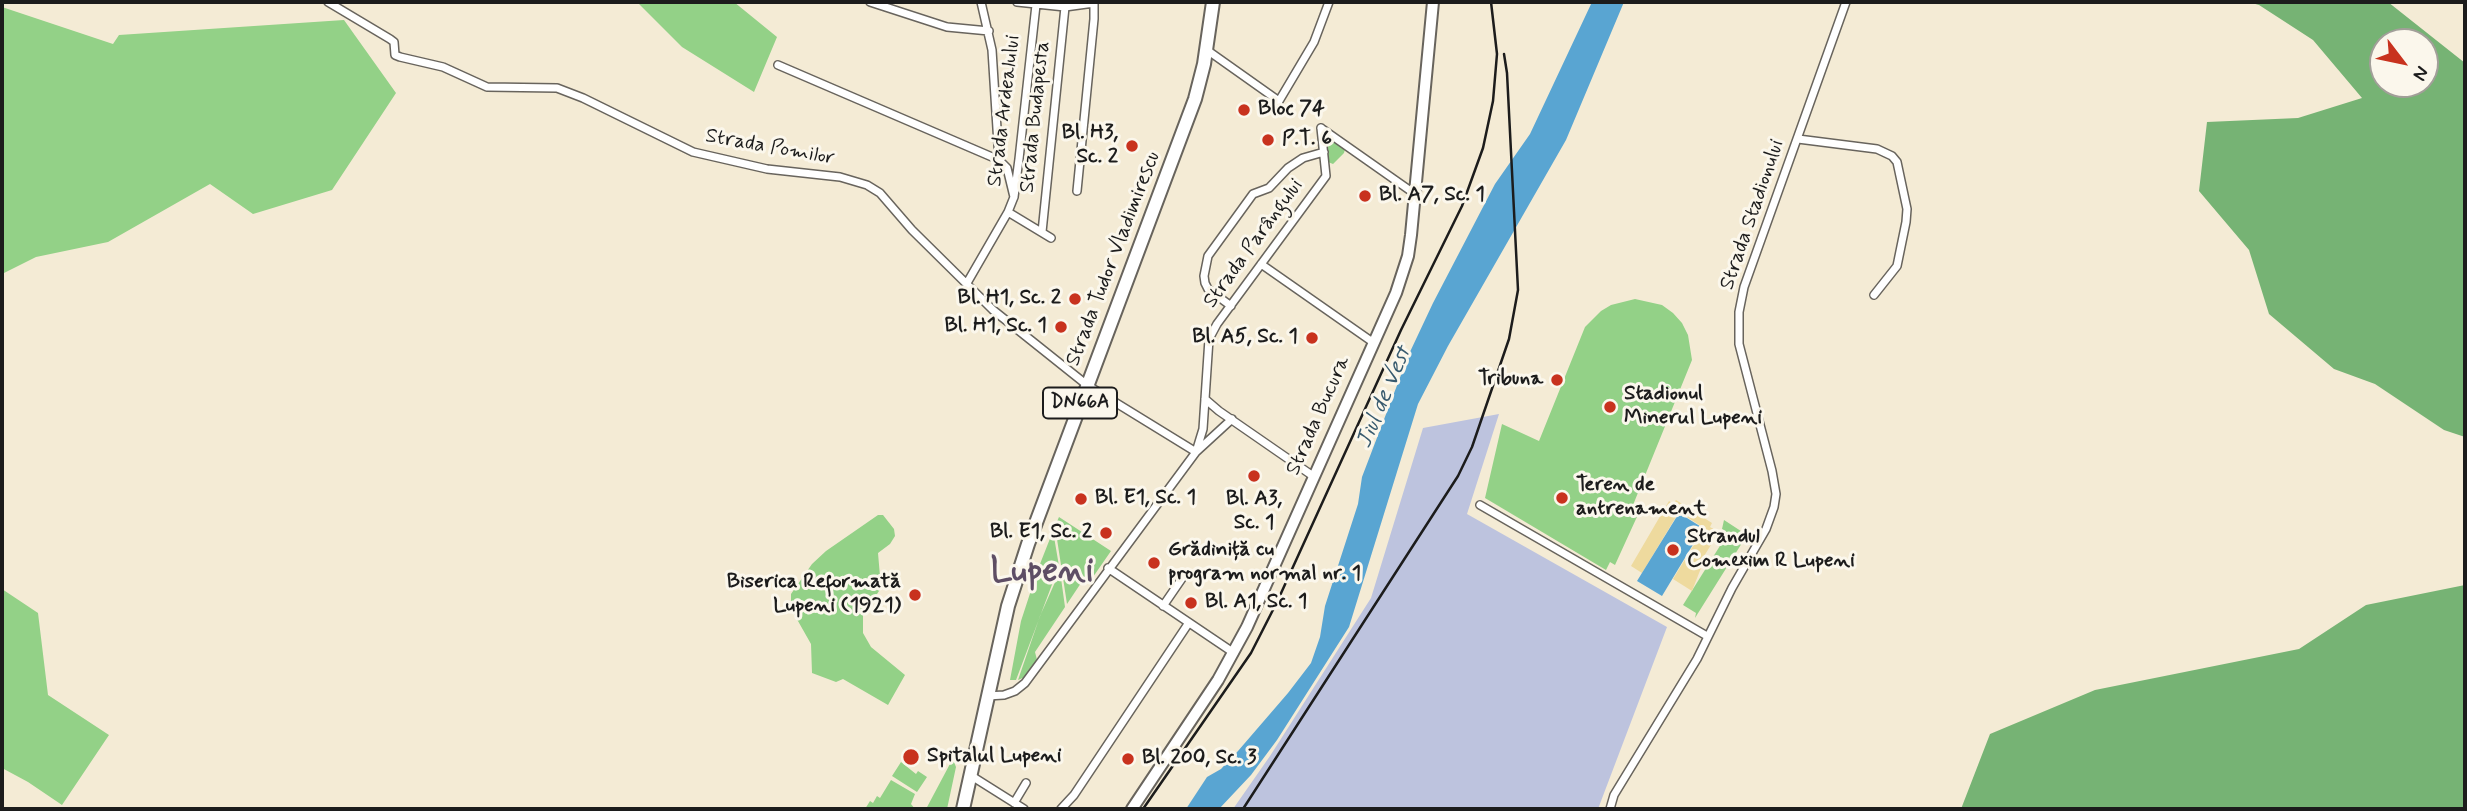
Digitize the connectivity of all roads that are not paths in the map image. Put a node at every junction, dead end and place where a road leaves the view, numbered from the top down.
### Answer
1 (328, 2) edge
2 (870, 2) edge
3 (981, 2) edge
4 (1017, 2) edge
5 (1094, 2) edge
6 (1213, 2) edge
7 (1329, 2) edge
8 (1433, 2) edge
9 (1846, 2) edge
10 (1036, 5) junction
11 (1065, 7) junction
12 (989, 31) junction
13 (1207, 50) junction
14 (778, 65) dead end
15 (1798, 139) junction
16 (1324, 152) junction
17 (999, 160) junction
18 (1077, 191) dead end
19 (1415, 194) junction
20 (1014, 197) junction
21 (1008, 212) junction
22 (1042, 232) junction
23 (1051, 238) dead end
24 (1261, 264) junction
25 (967, 283) junction
26 (1874, 295) dead end
27 (1231, 306) junction
28 (1374, 343) junction
29 (1087, 385) junction
30 (1205, 399) junction
31 (1232, 419) junction
32 (1196, 452) junction
33 (1313, 476) junction
34 (1480, 505) dead end
35 (1108, 568) junction
36 (1185, 574) dead end
37 (1163, 606) junction
38 (1188, 624) junction
39 (1707, 636) junction
40 (1234, 653) junction
41 (987, 696) junction
42 (970, 775) junction
43 (1026, 783) dead end
44 (1014, 803) junction
45 (963, 809) edge
46 (1024, 809) edge
47 (1061, 809) edge
48 (1132, 809) edge
49 (1610, 809) edge

1 - 25 street, Strada Pomilor
2 - 12 street
3 - 12 street
4 - 10 street
5 - 11 street
5 - 18 street
6 - 13 main road, Strada Tudor Vladimirescu / DN66A
7 - 13 street
8 - 19 main road, Strada Bucura
9 - 15 street, Strada Stadionului
10 - 11 street
10 - 20 street, Strada Ardealului
11 - 22 street, Strada Budapesta
12 - 17 street
13 - 29 main road, Strada Tudor Vladimirescu / DN66A
14 - 17 street
15 - 26 street
15 - 39 street, Strada Stadionului
16 - 19 street, Strada Parângului
16 - 24 street, Strada Parângului
16 - 27 street
17 - 20 street
19 - 28 main road, Strada Bucura
20 - 21 street, Strada Ardealului
21 - 22 street, Strada Ardealului
21 - 25 street
22 - 23 street, Strada Ardealului
24 - 27 street, Strada Parângului
24 - 28 street
25 - 29 street, Strada Pomilor
27 - 30 street, Strada Parângului
28 - 33 main road, Strada Bucura
29 - 32 street
29 - 41 main road, Strada Tudor Vladimirescu / DN66A
30 - 31 street
30 - 32 street, Strada Parângului
31 - 32 street, Strada Parângului
31 - 33 street
32 - 35 street, Strada Parângului
33 - 40 main road, Strada Bucura
34 - 39 street
35 - 37 street
35 - 41 street, Strada Parângului
36 - 37 street
37 - 38 street
38 - 40 street
38 - 47 street
39 - 49 street, Strada Stadionului
40 - 48 main road, Strada Bucura
41 - 42 main road, Strada Tudor Vladimirescu / DN66A
42 - 44 street
42 - 45 main road, Strada Tudor Vladimirescu / DN66A
43 - 44 street
44 - 46 street

